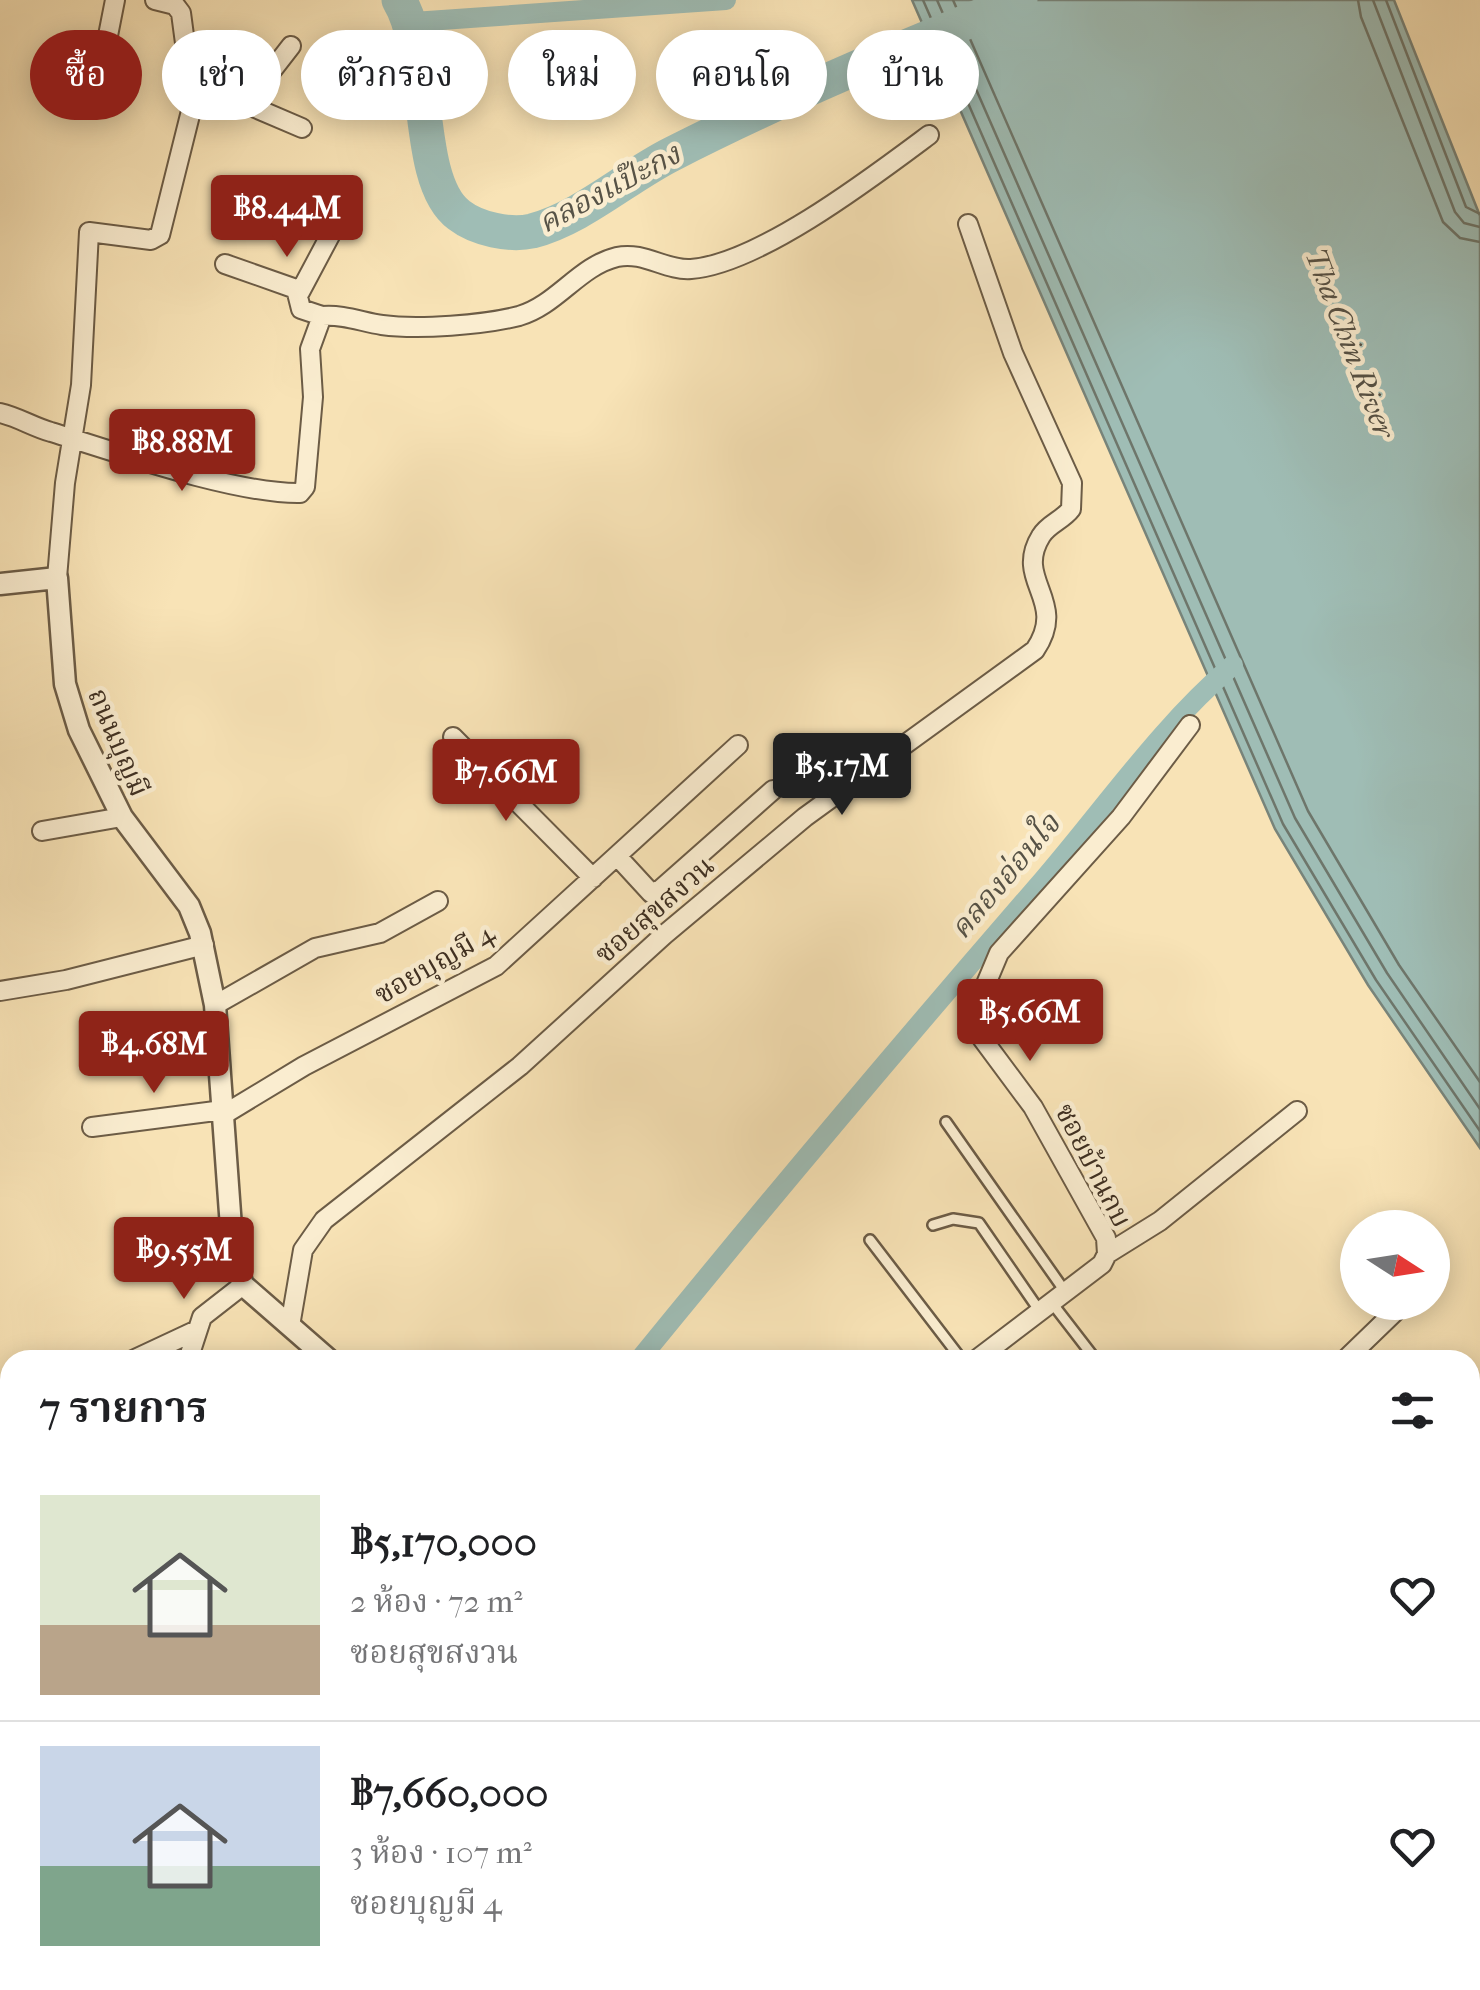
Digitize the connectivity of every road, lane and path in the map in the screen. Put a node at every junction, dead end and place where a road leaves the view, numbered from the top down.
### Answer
1 (115, 0) edge
2 (156, 0) edge
3 (109, 30) edge
4 (183, 30) edge
5 (291, 46) dead end
6 (281, 59) edge
7 (188, 120) edge
8 (276, 120) edge
9 (302, 128) dead end
10 (930, 135) dead end
11 (350, 198) dead end
12 (968, 224) dead end
13 (226, 264) dead end
14 (300, 292) junction
15 (322, 316) junction
16 (0, 413) edge
17 (72, 438) junction
18 (57, 578) junction
19 (0, 584) edge
20 (1190, 725) dead end
21 (453, 737) dead end
22 (738, 745) dead end
23 (773, 790) dead end
24 (122, 818) junction
25 (42, 831) dead end
26 (617, 856) junction
27 (593, 878) junction
28 (438, 901) dead end
29 (204, 945) junction
30 (0, 991) edge
31 (214, 1005) junction
32 (1297, 1111) dead end
33 (223, 1113) junction
34 (946, 1122) dead end
35 (92, 1127) dead end
36 (932, 1225) dead end
37 (231, 1236) junction
38 (870, 1240) dead end
39 (1107, 1254) junction
40 (132, 1263) dead end
41 (242, 1285) junction
42 (1051, 1300) junction
43 (1386, 1320) edge
44 (290, 1326) junction
45 (195, 1331) junction
46 (154, 1350) edge
47 (190, 1350) edge
48 (318, 1350) edge
49 (954, 1350) edge
50 (988, 1350) edge
51 (1088, 1350) edge
52 (1355, 1350) edge

1 - 3 street
2 - 4 street, ถนนบุญมี
5 - 6 street
7 - 17 street, ถนนบุญมี
8 - 9 street
10 - 15 street
11 - 14 street
12 - 44 street, ซอยสุขสงวน
13 - 14 street
14 - 15 street
15 - 17 street
16 - 17 street
17 - 18 street, ถนนบุญมี
18 - 19 street
18 - 24 street, ถนนบุญมี
20 - 39 street, ซอยบ้านกบ
21 - 27 street
22 - 26 street, ซอยบุญมี 4
23 - 26 street
24 - 25 street
24 - 29 street, ถนนบุญมี
26 - 27 street, ซอยบุญมี 4
27 - 33 street, ซอยบุญมี 4
28 - 31 street
29 - 30 street
29 - 31 street, ถนนบุญมี
31 - 33 street, ถนนบุญมี
32 - 39 street
33 - 35 street
33 - 37 street, ถนนบุญมี
34 - 42 lane
36 - 42 lane
37 - 40 street
37 - 41 street, ถนนบุญมี
38 - 49 lane
39 - 42 street, ซอยบ้านกบ
41 - 44 street
41 - 45 street
42 - 50 street, ซอยบ้านกบ
42 - 51 lane
43 - 52 street
44 - 48 street
45 - 46 street
45 - 47 street

